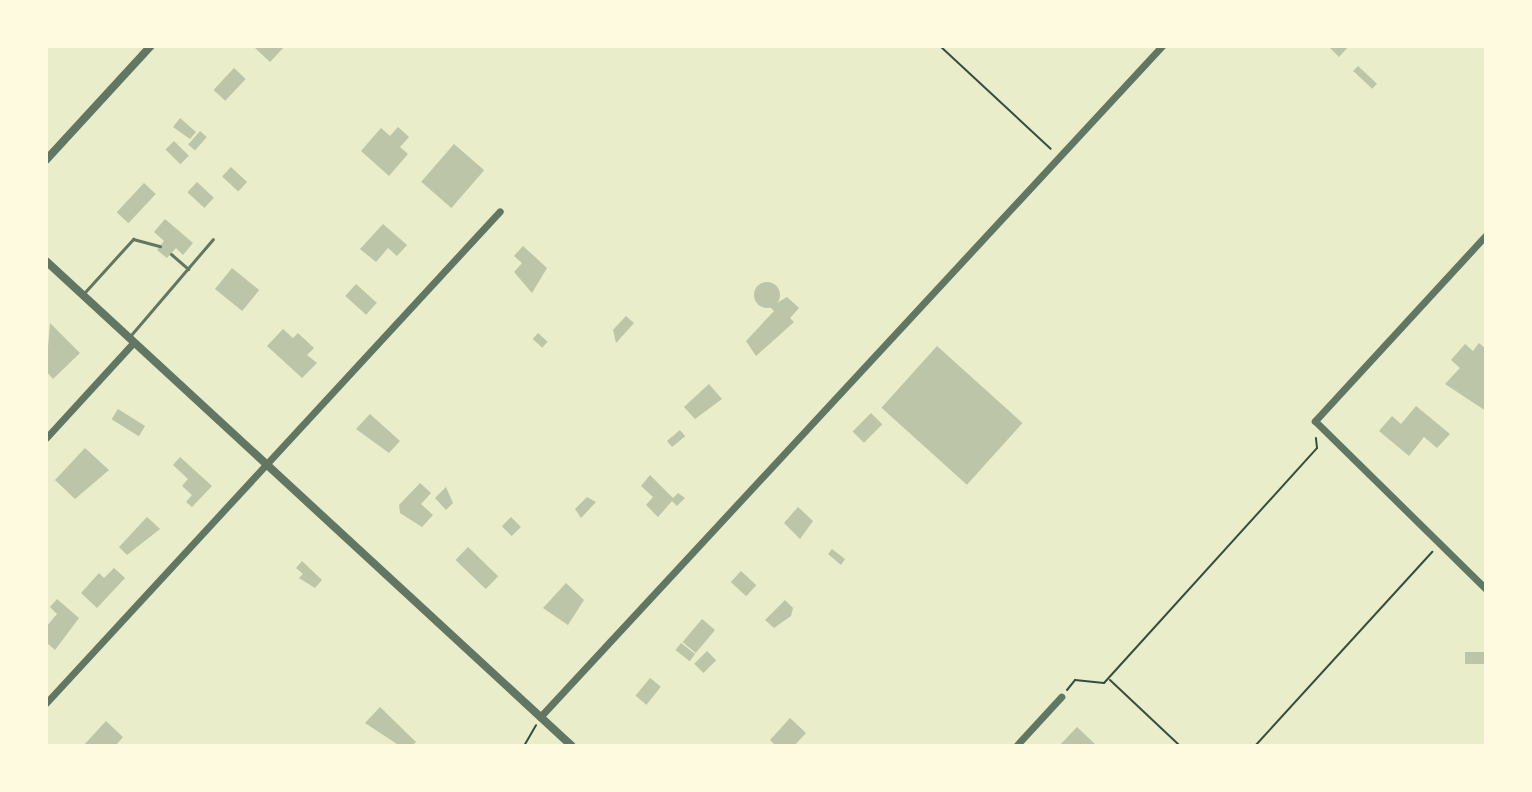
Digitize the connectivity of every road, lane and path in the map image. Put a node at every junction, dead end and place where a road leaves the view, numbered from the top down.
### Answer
1 (151, 46) edge
2 (940, 46) edge
3 (1162, 46) edge
4 (48, 153) edge
5 (1058, 155) junction
6 (500, 211) dead end
7 (1486, 235) edge
8 (213, 239) dead end
9 (160, 246) dead end
10 (171, 254) dead end
11 (46, 261) edge
12 (188, 269) junction
13 (82, 294) junction
14 (131, 341) junction
15 (1315, 421) junction
16 (46, 438) edge
17 (267, 465) junction
18 (1439, 545) junction
19 (1486, 589) edge
20 (1109, 679) junction
21 (1061, 697) joint
22 (46, 703) edge
23 (540, 717) junction
24 (524, 746) edge
25 (572, 746) edge
26 (1016, 746) edge
27 (1180, 746) edge
28 (1255, 746) edge

1 - 4 street
2 - 5 path
3 - 5 street
5 - 23 street
6 - 17 street
7 - 15 street
8 - 12 lane
9 - 13 lane
10 - 12 lane
11 - 13 street
12 - 14 lane
13 - 14 street
14 - 16 street
14 - 17 street
15 - 18 street
15 - 20 path
17 - 22 street
17 - 23 street
18 - 19 street
18 - 28 path
20 - 21 path
20 - 27 path
21 - 26 street
23 - 24 path
23 - 25 street

